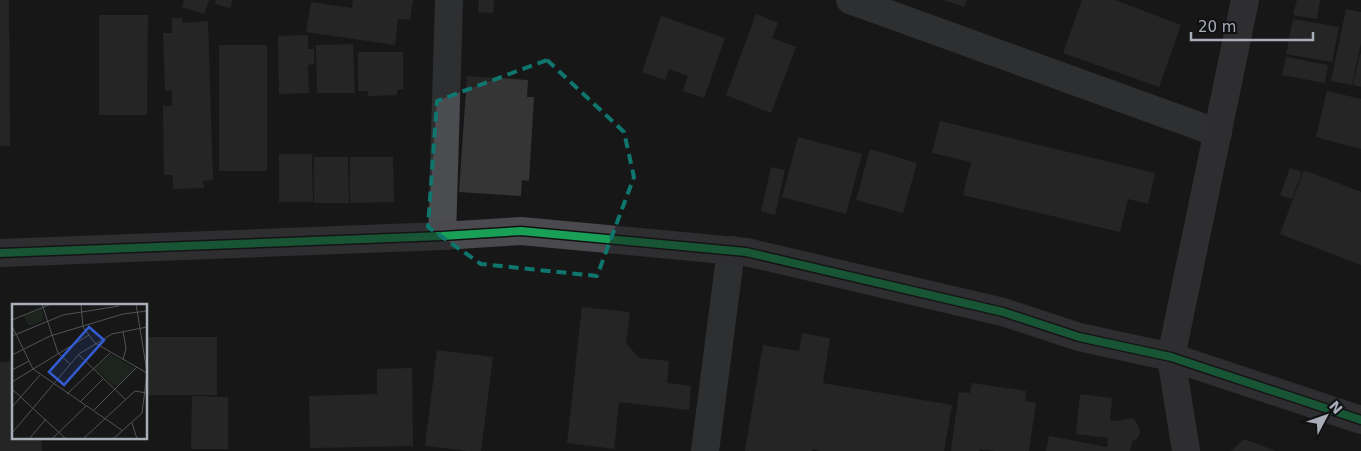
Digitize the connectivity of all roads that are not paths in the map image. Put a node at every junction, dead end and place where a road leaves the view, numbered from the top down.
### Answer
1 (450, 0) edge
2 (850, 0) edge
3 (1245, 0) edge
4 (1218, 133) junction
5 (442, 236) junction
6 (731, 250) junction
7 (0, 253) edge
8 (1171, 357) junction
9 (1361, 420) edge
10 (705, 451) edge
11 (1186, 451) edge

1 - 5 street
2 - 4 street
3 - 4 street
4 - 8 street
5 - 6 street
5 - 7 street
6 - 8 street
6 - 10 street
8 - 9 street
8 - 11 street

